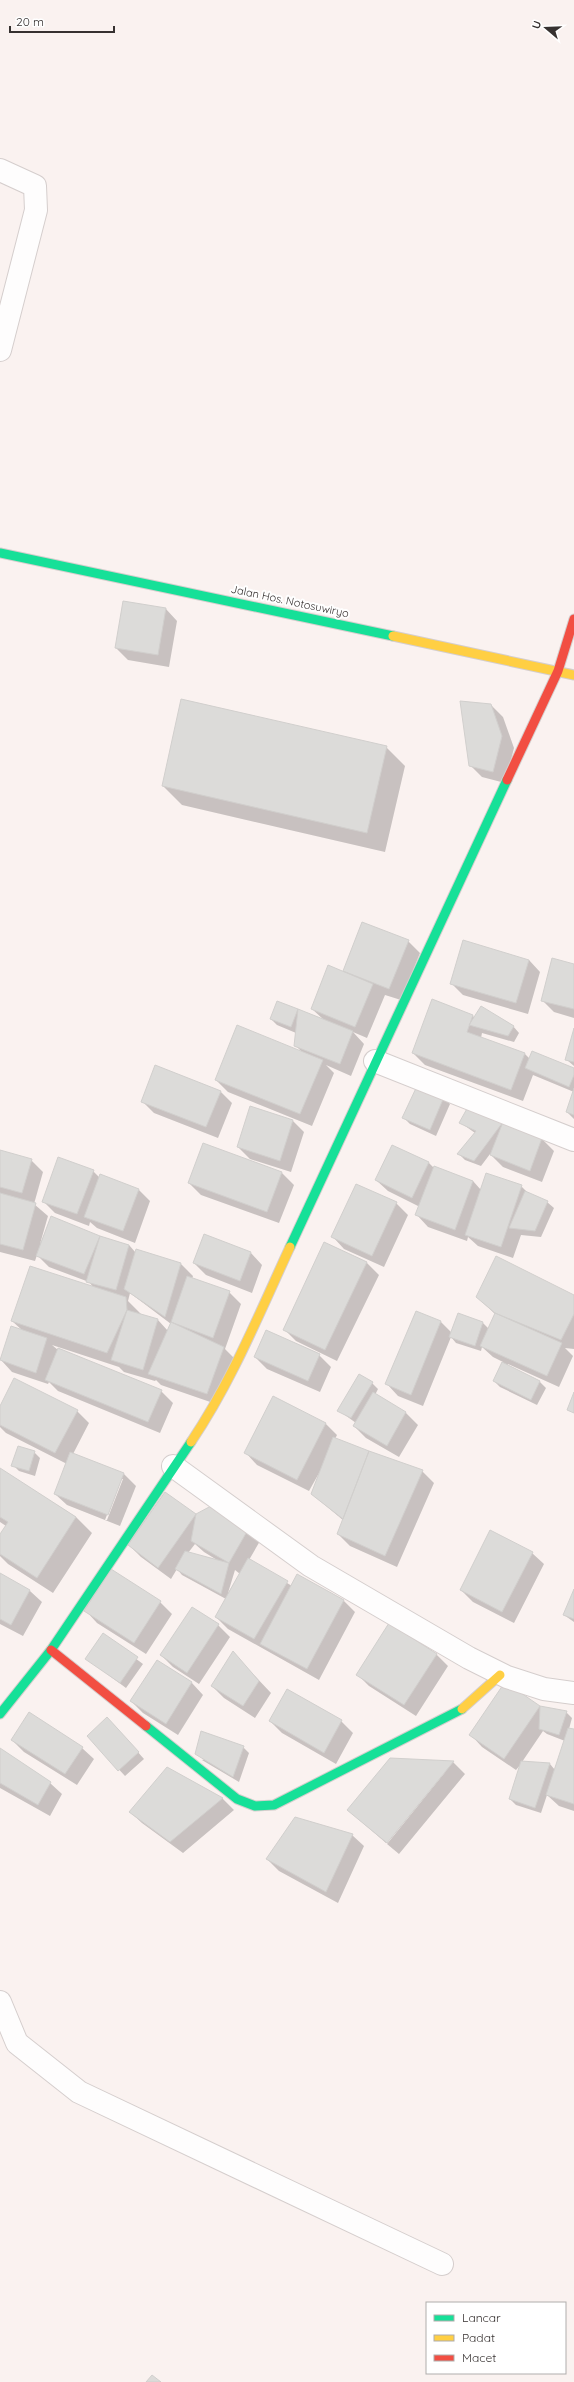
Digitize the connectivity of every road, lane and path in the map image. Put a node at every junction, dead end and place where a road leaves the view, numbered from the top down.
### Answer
1 (0, 170) edge
2 (0, 350) edge
3 (0, 552) edge
4 (574, 619) edge
5 (558, 671) junction
6 (574, 675) edge
7 (375, 1061) junction
8 (574, 1140) edge
9 (173, 1466) junction
10 (51, 1650) junction
11 (500, 1675) junction
12 (574, 1693) edge
13 (0, 1714) edge
14 (0, 2002) edge
15 (442, 2264) dead end

1 - 2 street
3 - 5 street, Jalan Hos. Notosuwiryo
4 - 5 street
5 - 6 street, Jalan Hos. Notosuwiryo
5 - 7 street
7 - 8 street
7 - 9 street
9 - 10 street
9 - 11 street
10 - 11 street
10 - 13 street
11 - 12 street
14 - 15 street

